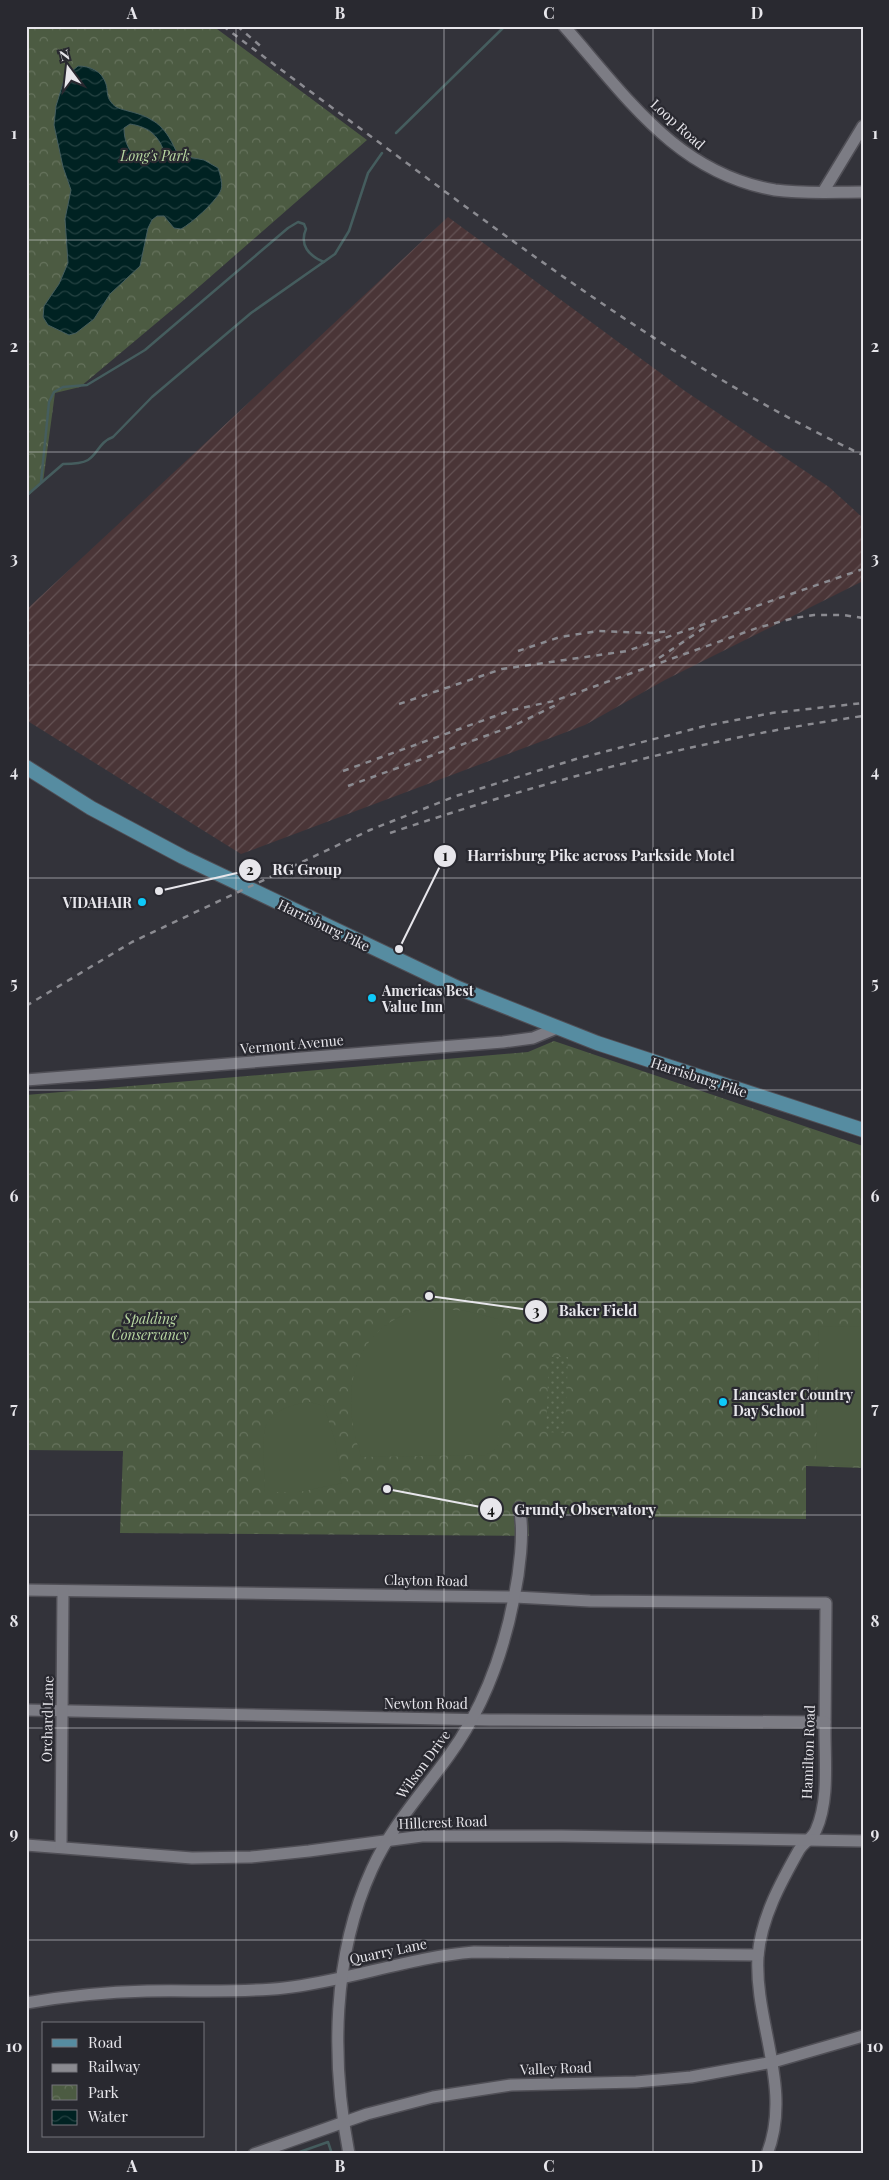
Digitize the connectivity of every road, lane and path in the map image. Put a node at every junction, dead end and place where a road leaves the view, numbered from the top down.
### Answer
1 (564, 26) edge
2 (863, 126) edge
3 (823, 192) junction
4 (863, 192) edge
5 (26, 767) edge
6 (557, 1028) junction
7 (26, 1080) edge
8 (863, 1130) edge
9 (519, 1508) dead end
10 (26, 1590) edge
11 (63, 1591) junction
12 (515, 1597) junction
13 (826, 1603) joint
14 (26, 1710) edge
15 (62, 1711) junction
16 (472, 1718) junction
17 (825, 1722) junction
18 (388, 1839) junction
19 (807, 1840) junction
20 (863, 1841) edge
21 (26, 1844) edge
22 (61, 1847) junction
23 (758, 1955) junction
24 (343, 1977) junction
25 (26, 2003) edge
26 (863, 2036) edge
27 (773, 2062) junction
28 (344, 2122) junction
29 (254, 2154) edge
30 (349, 2154) edge
31 (767, 2154) edge

1 - 3 street, Loop Road
2 - 3 street
3 - 4 street, Loop Road
5 - 6 main road, Harrisburg Pike
6 - 7 street, Vermont Avenue
6 - 8 main road, Harrisburg Pike
9 - 12 street, Wilson Drive
10 - 11 street, Clayton Road
11 - 12 street, Clayton Road
11 - 15 street, Orchard Lane
12 - 13 street, Clayton Road
12 - 16 street, Wilson Drive
13 - 17 street, Hamilton Road
14 - 15 street, Newton Road
15 - 16 street, Newton Road
15 - 22 street, Orchard Lane
16 - 17 street, Newton Road
16 - 18 street, Wilson Drive
17 - 19 street, Hamilton Road
18 - 19 street, Hillcrest Road
18 - 22 street, Hillcrest Road
18 - 24 street, Wilson Drive
19 - 20 street, Hillcrest Road
19 - 23 street, Hamilton Road
21 - 22 street, Hillcrest Road
23 - 24 street, Quarry Lane
23 - 27 street, Hamilton Road
24 - 25 street, Quarry Lane
24 - 28 street, Wilson Drive
26 - 27 street, Valley Road
27 - 28 street, Valley Road
27 - 31 street, Hamilton Road
28 - 29 street, Valley Road
28 - 30 street, Wilson Drive

